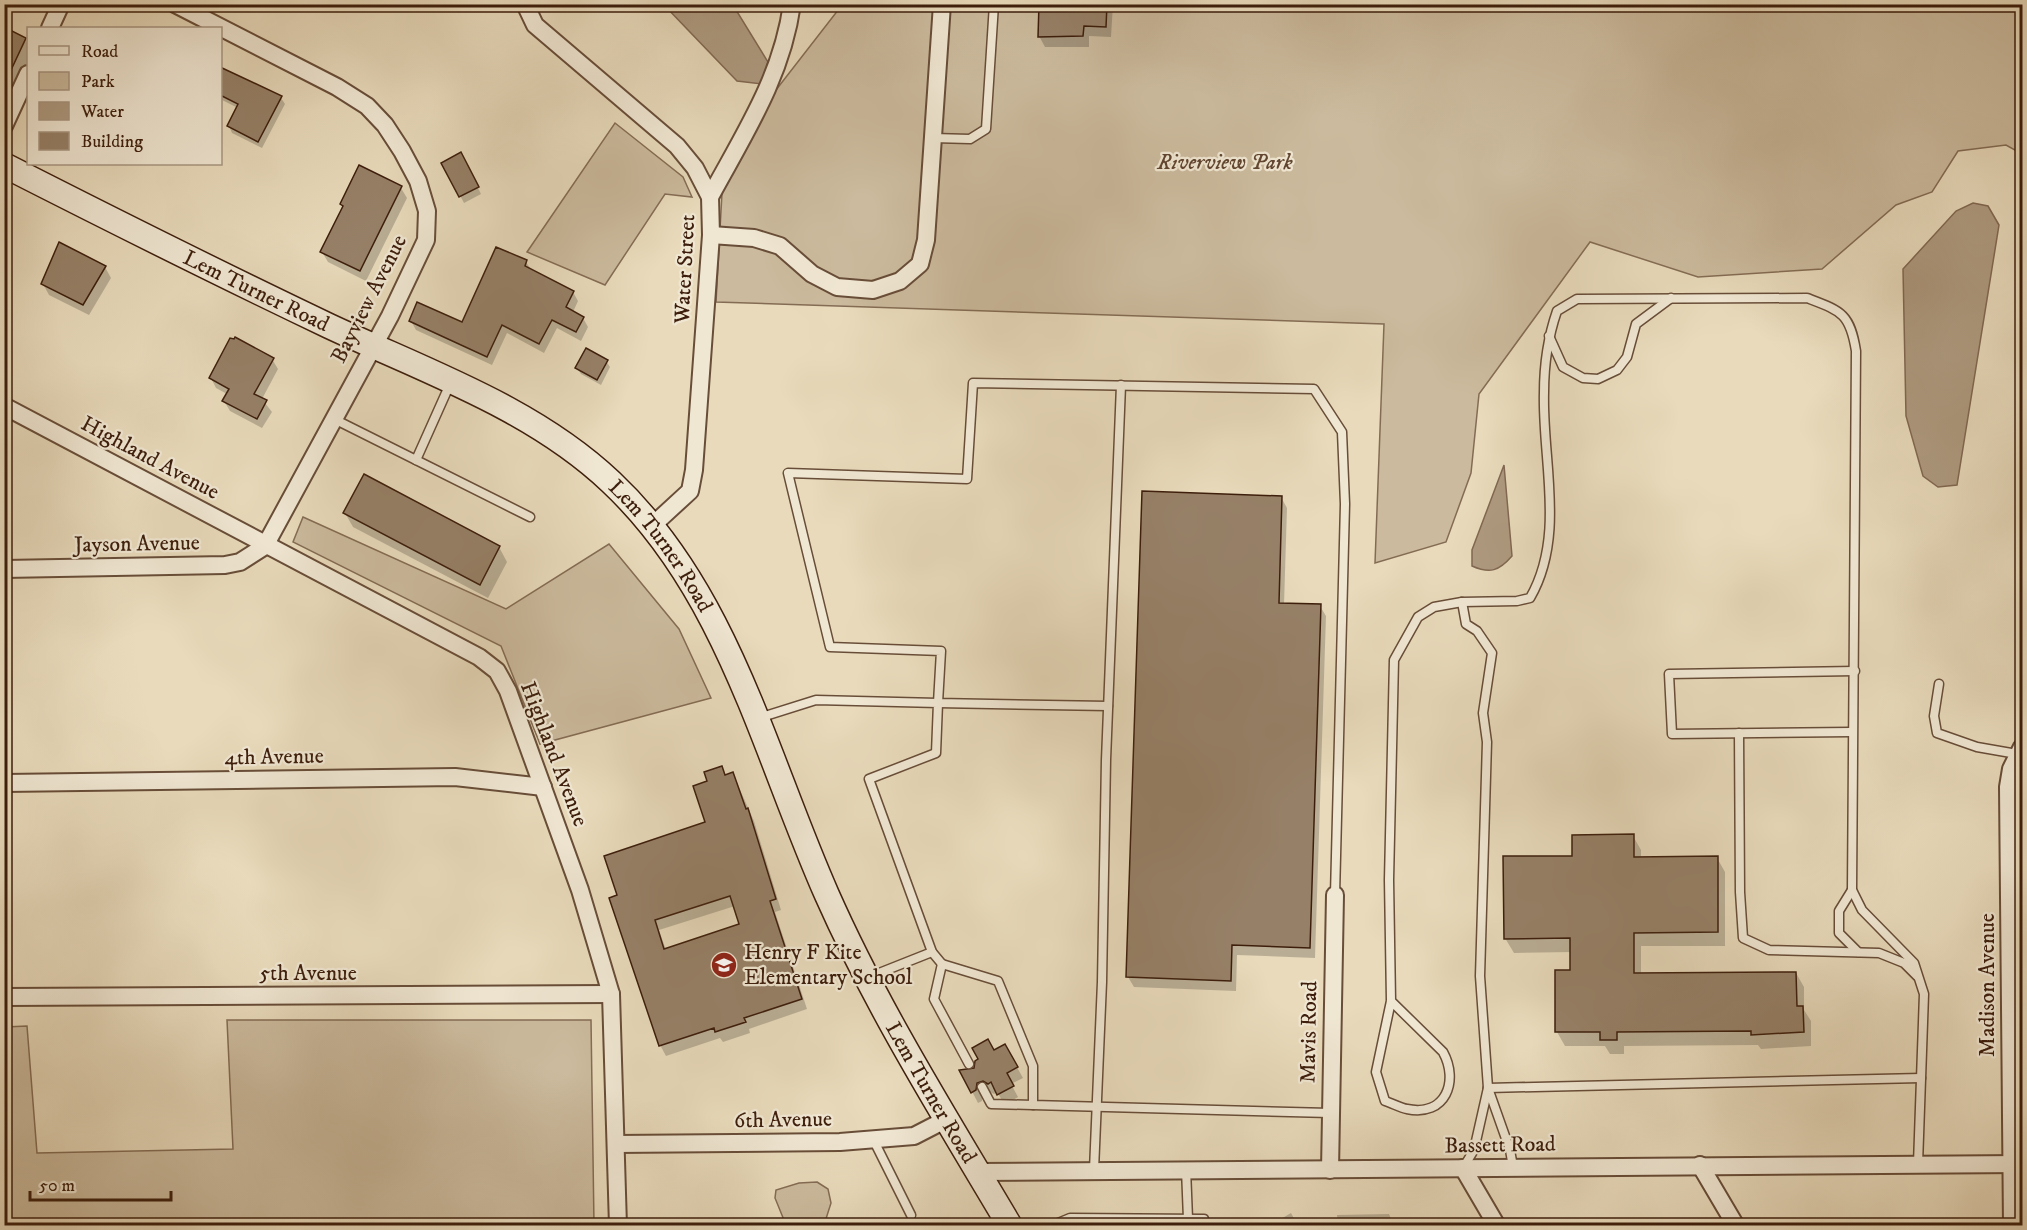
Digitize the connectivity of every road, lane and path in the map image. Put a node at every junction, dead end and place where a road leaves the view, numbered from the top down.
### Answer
1 (175, 4) edge
2 (525, 4) edge
3 (792, 4) edge
4 (942, 4) edge
5 (994, 4) edge
6 (55, 7) edge
7 (50, 27) edge
8 (220, 27) edge
9 (222, 28) edge
10 (27, 76) edge
11 (4, 126) edge
12 (933, 138) junction
13 (4, 165) edge
14 (710, 197) junction
15 (711, 235) junction
16 (1671, 298) junction
17 (1549, 336) junction
18 (372, 346) junction
19 (451, 382) junction
20 (1121, 386) junction
21 (4, 406) edge
22 (334, 419) junction
23 (416, 460) junction
24 (530, 517) dead end
25 (653, 525) junction
26 (266, 546) junction
27 (4, 569) edge
28 (1462, 602) junction
29 (1855, 671) junction
30 (1939, 684) dead end
31 (938, 703) junction
32 (1108, 706) junction
33 (756, 720) junction
34 (1851, 732) junction
35 (1739, 733) junction
36 (2020, 751) edge
37 (4, 783) edge
38 (543, 787) junction
39 (1852, 890) junction
40 (1335, 895) joint
41 (932, 951) junction
42 (1858, 952) junction
43 (942, 964) junction
44 (868, 978) junction
45 (1919, 978) junction
46 (611, 994) junction
47 (4, 996) edge
48 (1391, 1001) junction
49 (969, 1064) dead end
50 (1921, 1078) junction
51 (982, 1087) dead end
52 (1488, 1088) junction
53 (1033, 1105) junction
54 (1096, 1106) junction
55 (1330, 1113) junction
56 (948, 1119) junction
57 (873, 1139) junction
58 (616, 1144) junction
59 (1918, 1164) junction
60 (2016, 1164) edge
61 (1700, 1166) junction
62 (1512, 1167) junction
63 (1463, 1168) junction
64 (1186, 1169) junction
65 (1094, 1170) junction
66 (1330, 1170) junction
67 (978, 1172) junction
68 (911, 1215) dead end
69 (1188, 1219) junction
70 (618, 1226) edge
71 (1010, 1226) edge
72 (1051, 1226) edge
73 (1206, 1226) edge
74 (1497, 1226) edge
75 (1736, 1226) edge
76 (2012, 1226) edge

1 - 8 street, Bayview Avenue
2 - 14 street, Water Street
3 - 14 street
4 - 12 street
5 - 12 lane
6 - 7 street
9 - 18 street, Bayview Avenue
10 - 11 street
12 - 15 street
13 - 18 main road, Lem Turner Road
14 - 15 street, Water Street
15 - 25 street, Water Street
16 - 17 lane
16 - 17 lane
16 - 29 lane
17 - 28 lane
18 - 19 main road, Lem Turner Road
18 - 22 street, Bayview Avenue
19 - 23 lane
19 - 25 main road, Lem Turner Road
20 - 31 lane
20 - 32 lane
20 - 40 lane
21 - 26 street, Highland Avenue
22 - 23 lane
22 - 26 street, Bayview Avenue
23 - 24 lane
25 - 33 main road, Lem Turner Road
26 - 27 street, Jayson Avenue
26 - 38 street, Highland Avenue
28 - 48 lane
28 - 52 lane
29 - 34 lane
29 - 35 lane
30 - 36 lane
31 - 32 lane
31 - 33 lane
31 - 41 lane
32 - 54 lane
33 - 44 main road, Lem Turner Road
34 - 35 lane
34 - 39 lane
35 - 42 lane
36 - 60 street, Madison Avenue
37 - 38 street, 4th Avenue
38 - 46 street, Highland Avenue
39 - 42 lane
39 - 45 lane
40 - 55 street, Mavis Road
41 - 43 lane
41 - 44 lane
42 - 45 lane
43 - 49 lane
43 - 53 lane
44 - 56 main road, Lem Turner Road
45 - 50 lane
46 - 47 street, 5th Avenue
46 - 58 street, Highland Avenue
48 - 48 lane
50 - 52 lane
50 - 59 lane
51 - 53 lane
52 - 62 lane
52 - 63 lane
53 - 54 lane
54 - 55 lane
54 - 65 lane
55 - 66 street, Mavis Road
56 - 57 street, 6th Avenue
56 - 67 main road, Lem Turner Road
57 - 58 street, 6th Avenue
57 - 68 lane
58 - 70 street, Highland Avenue
59 - 60 street, Bassett Road
59 - 61 street, Bassett Road
60 - 76 street, Madison Avenue
61 - 62 street, Bassett Road
61 - 75 street
62 - 63 street, Bassett Road
63 - 66 street, Bassett Road
63 - 74 street
64 - 65 street, Bassett Road
64 - 66 street, Bassett Road
64 - 69 lane
65 - 67 street, Bassett Road
67 - 71 main road, Lem Turner Road
69 - 72 lane
69 - 73 lane

